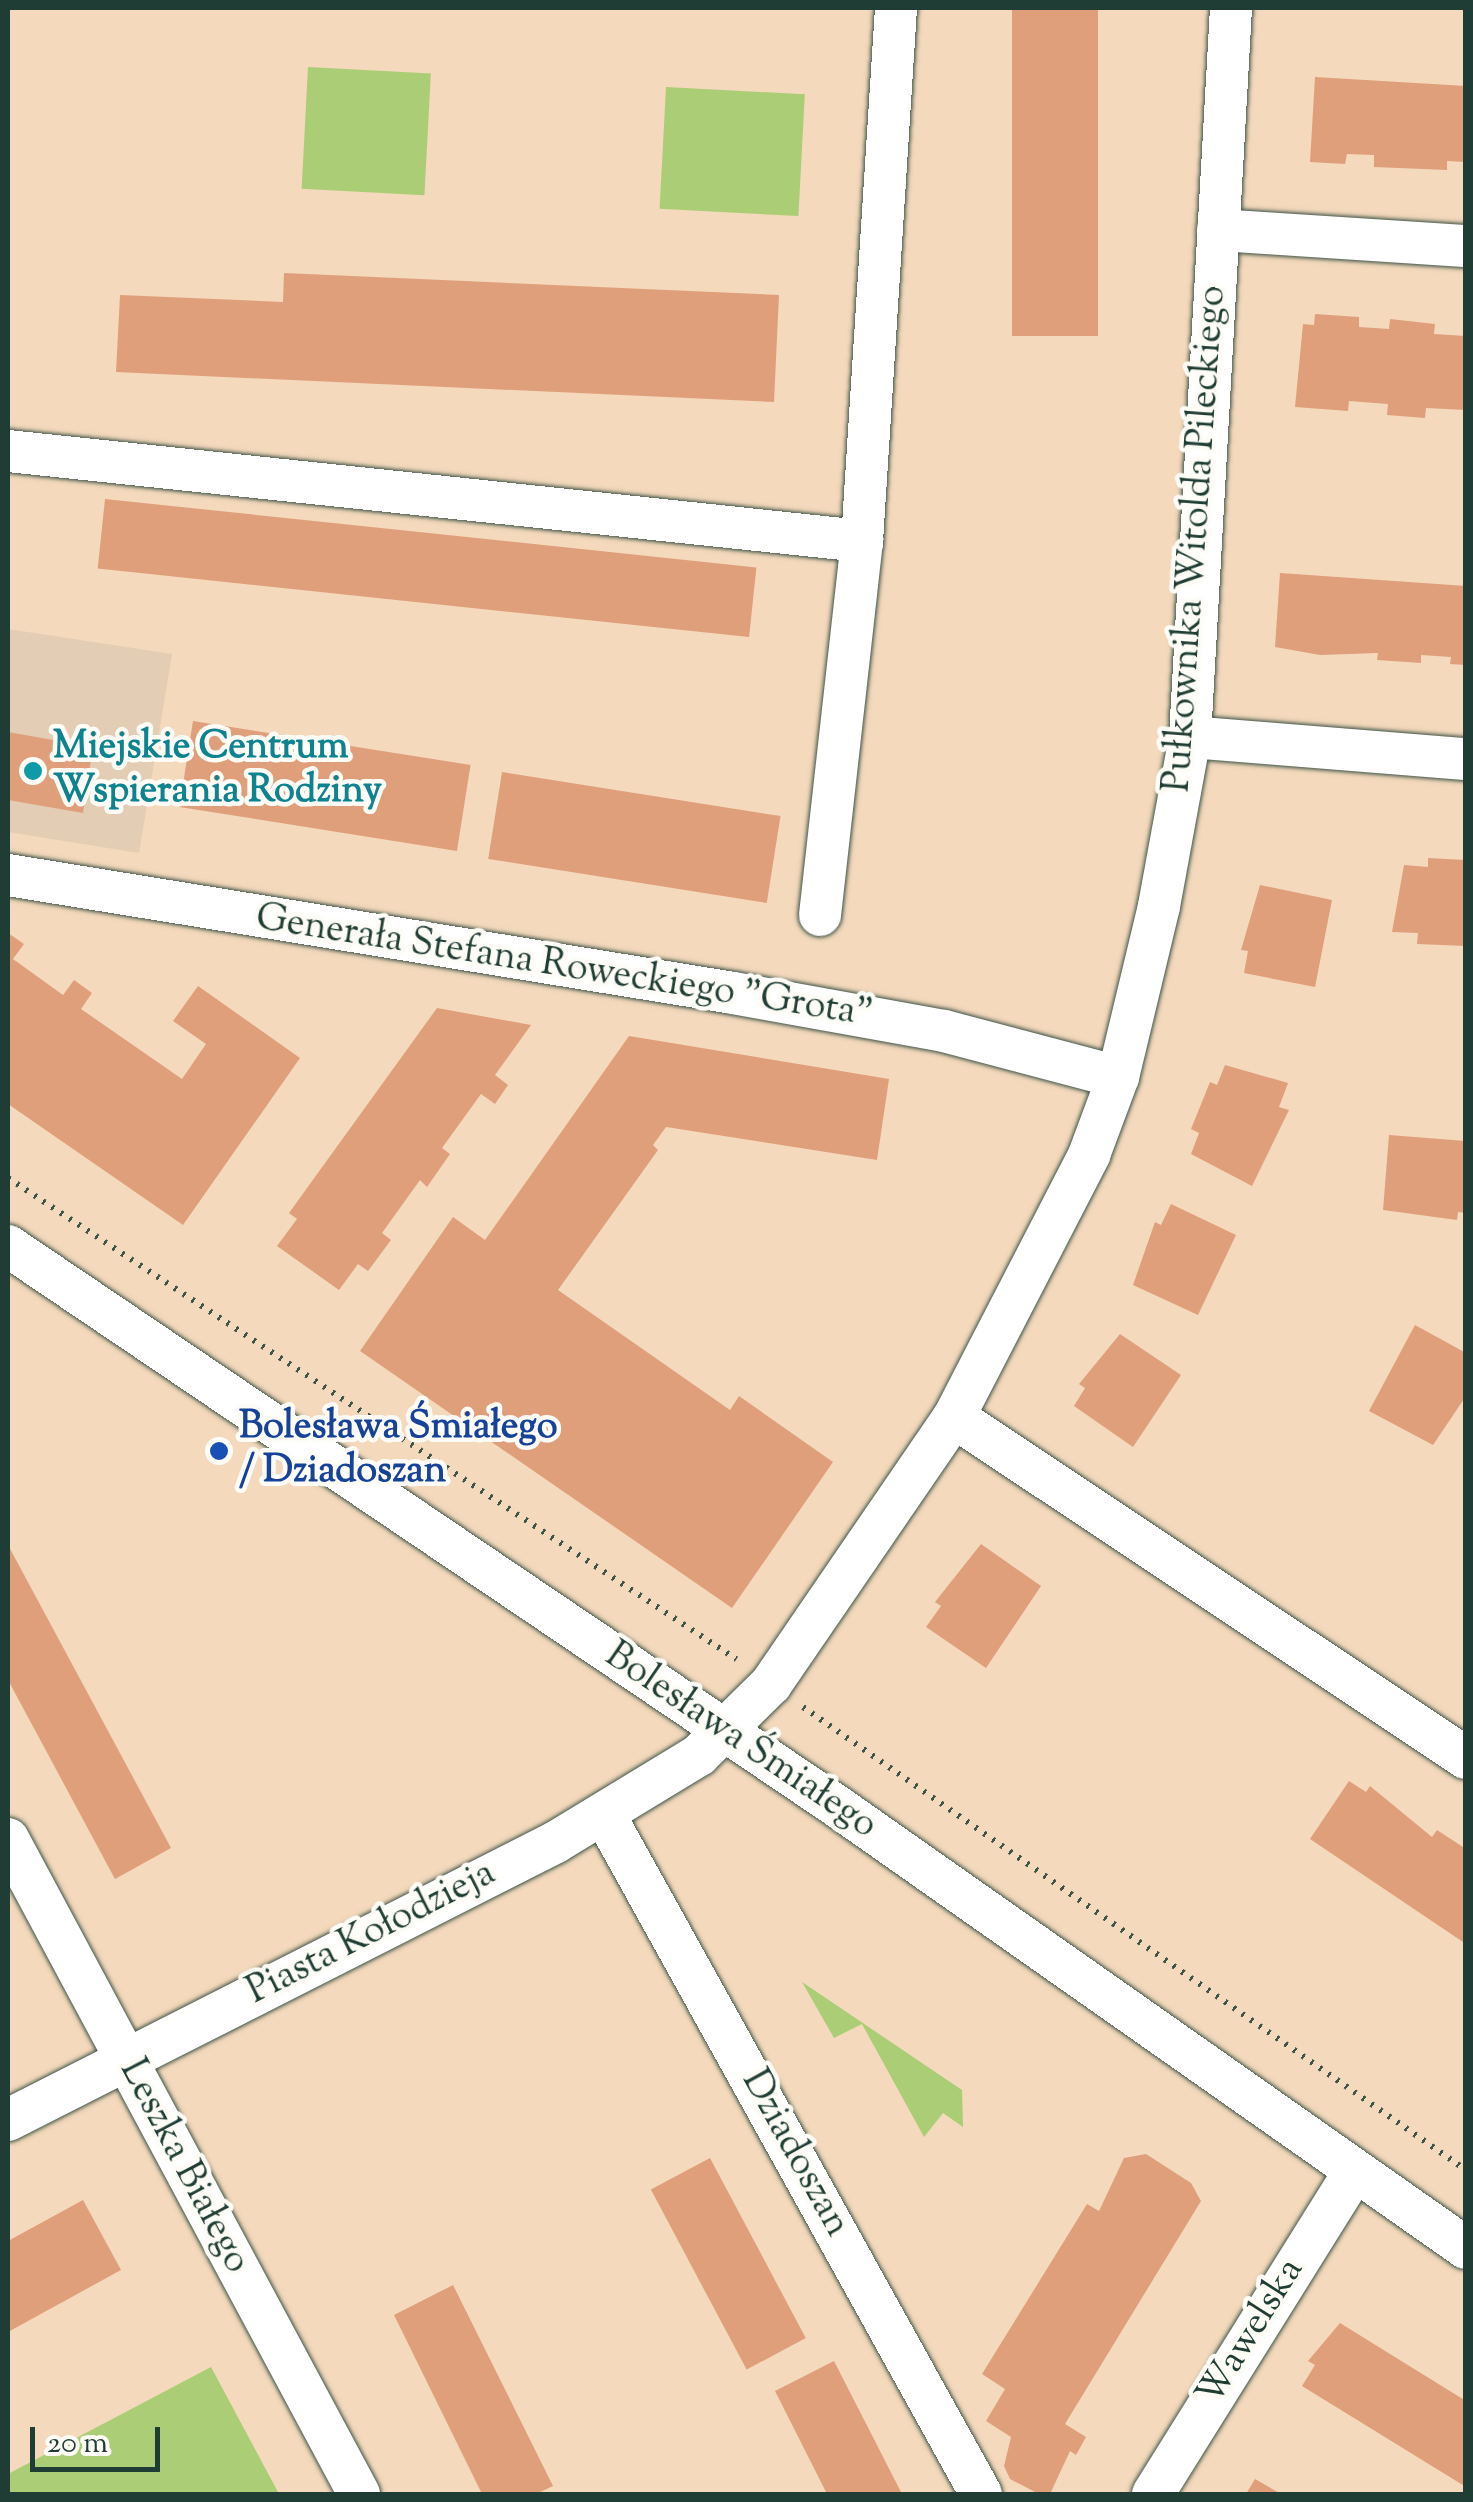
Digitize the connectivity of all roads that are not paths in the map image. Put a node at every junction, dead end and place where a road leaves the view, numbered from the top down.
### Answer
1 (896, 8) edge
2 (1231, 8) edge
3 (1218, 230) junction
4 (1466, 246) edge
5 (8, 451) edge
6 (862, 541) junction
7 (1190, 737) junction
8 (1466, 759) edge
9 (8, 876) edge
10 (820, 915) dead end
11 (1118, 1076) junction
12 (13, 1260) edge
13 (954, 1417) junction
14 (726, 1731) junction
15 (1466, 1758) edge
16 (605, 1816) junction
17 (8, 1839) edge
18 (124, 2058) junction
19 (8, 2120) edge
20 (1354, 2172) junction
21 (1466, 2248) edge
22 (359, 2494) edge
23 (981, 2494) edge
24 (1153, 2494) edge

1 - 6 street
2 - 3 street, Pułkownika Witolda Pileckiego
3 - 4 street
3 - 7 street, Pułkownika Witolda Pileckiego
5 - 6 street
6 - 10 street
7 - 8 street
7 - 11 street, Pułkownika Witolda Pileckiego
9 - 11 street, Generała Stefana Roweckiego "Grota"
11 - 13 street, Pułkownika Witolda Pileckiego
12 - 14 street, Bolesława Śmiałego
13 - 14 street, Pułkownika Witolda Pileckiego
13 - 15 street
14 - 16 street, Piasta Kołodzieja
14 - 20 street, Bolesława Śmiałego
16 - 18 street, Piasta Kołodzieja
16 - 23 street, Dziadoszan
17 - 18 street, Leszka Białego
18 - 19 street, Piasta Kołodzieja
18 - 22 street, Leszka Białego
20 - 21 street, Bolesława Śmiałego
20 - 24 street, Wawelska

